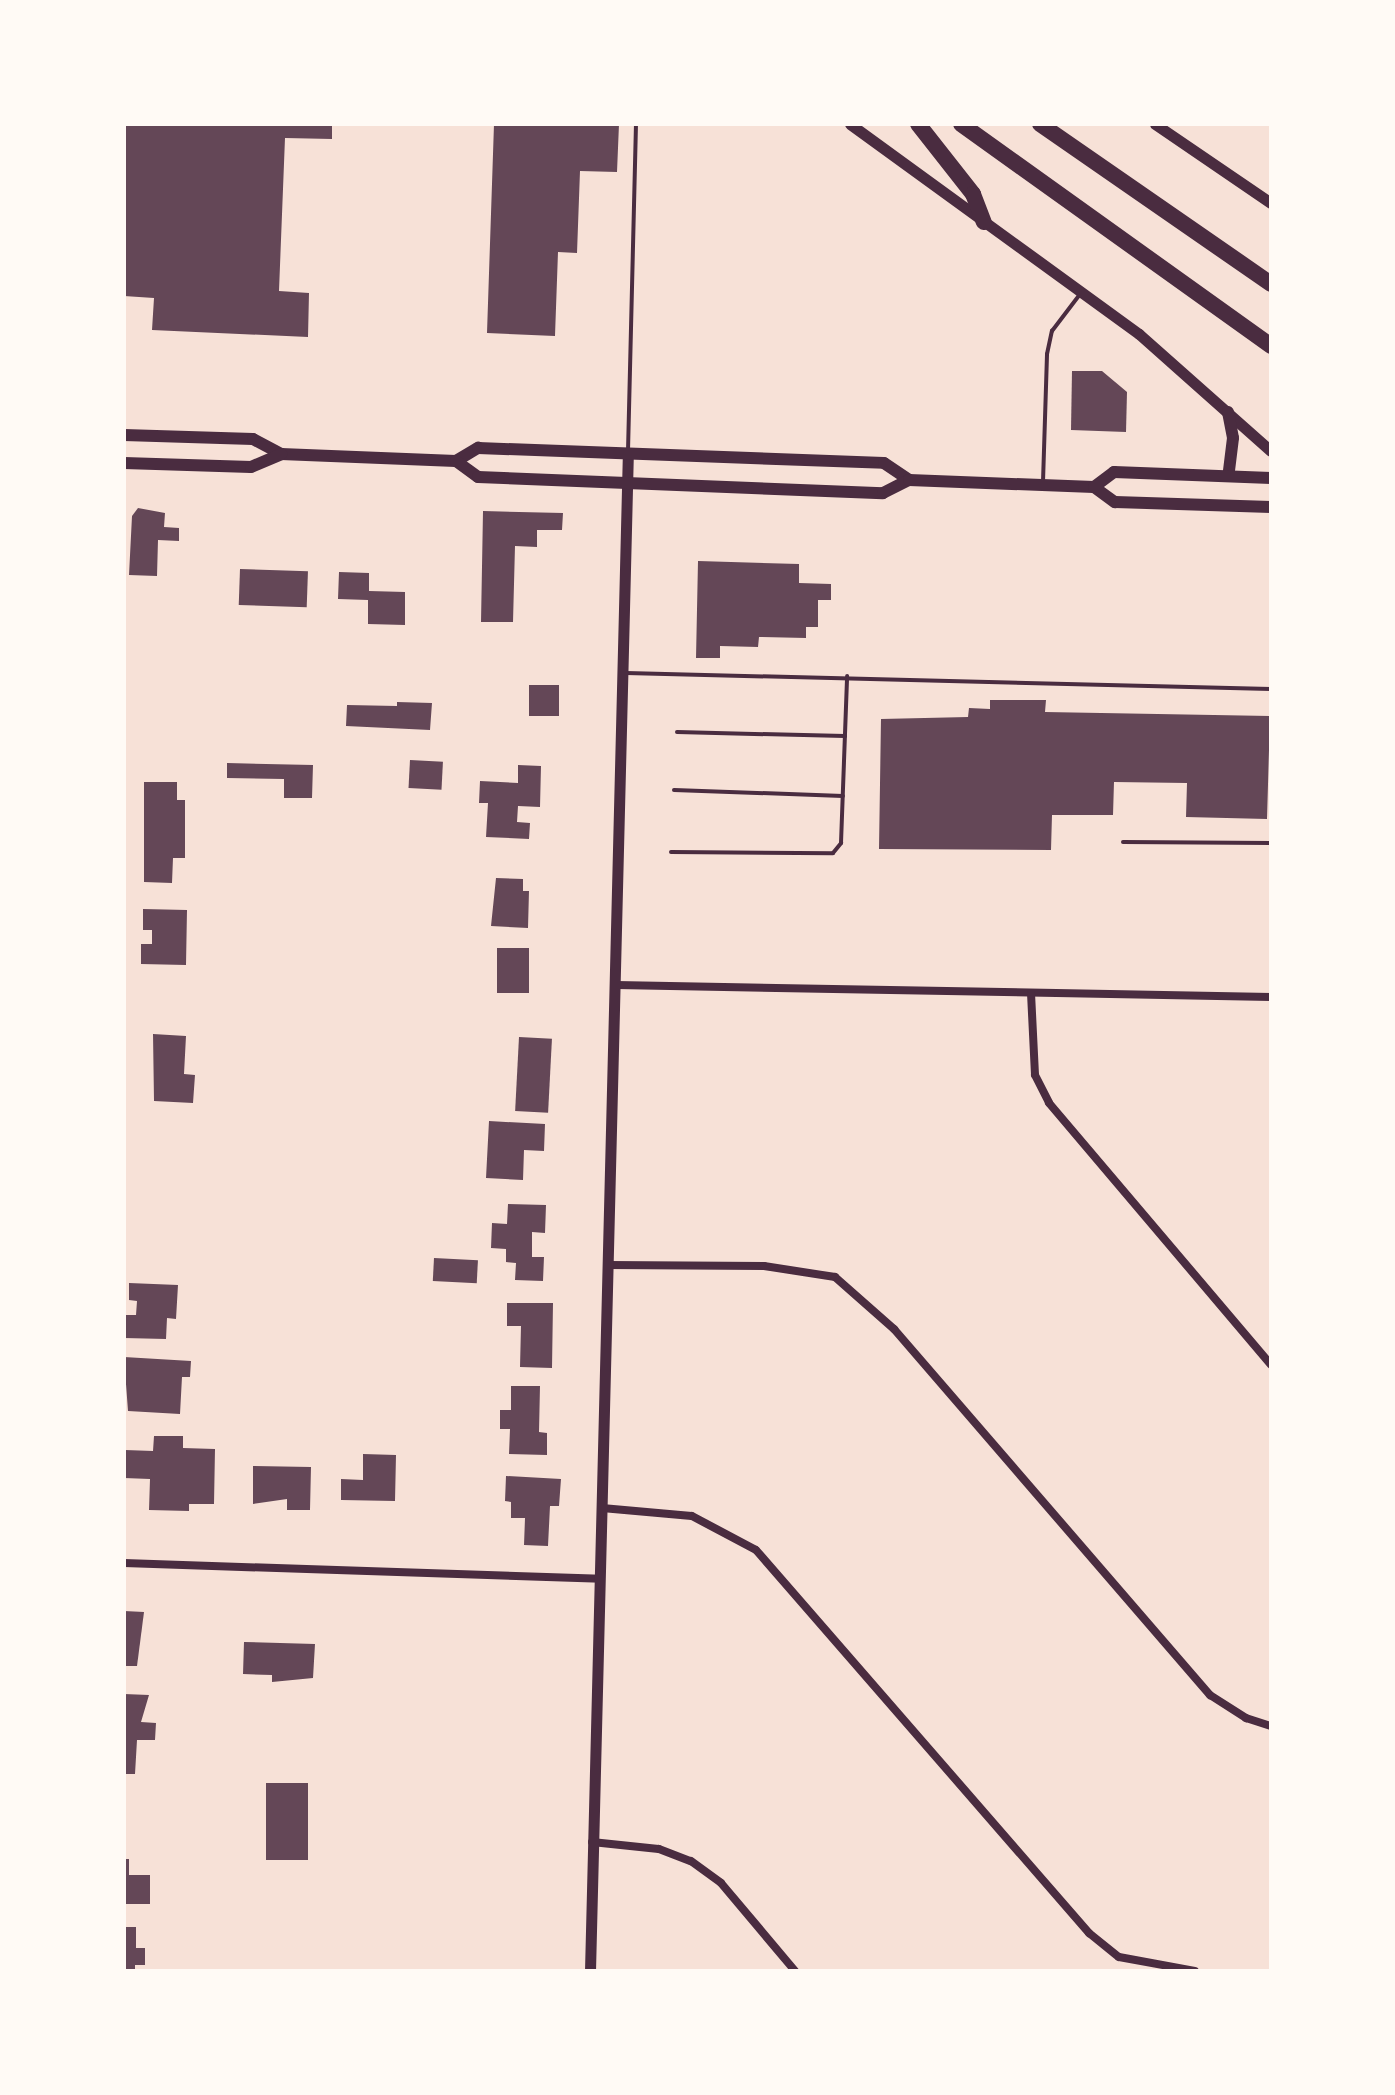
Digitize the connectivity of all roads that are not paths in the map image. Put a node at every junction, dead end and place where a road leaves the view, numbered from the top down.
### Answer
1 (636, 124) edge
2 (850, 124) edge
3 (918, 124) edge
4 (961, 124) edge
5 (1040, 124) edge
6 (1155, 124) edge
7 (1271, 203) edge
8 (984, 222) junction
9 (1271, 284) edge
10 (1082, 291) junction
11 (1271, 346) edge
12 (1228, 412) junction
13 (124, 435) edge
14 (1271, 451) edge
15 (628, 453) junction
16 (281, 454) junction
17 (456, 461) junction
18 (124, 463) edge
19 (1228, 476) junction
20 (1271, 478) edge
21 (909, 480) junction
22 (627, 482) junction
23 (1043, 485) junction
24 (1094, 487) junction
25 (1271, 507) edge
26 (623, 673) junction
27 (847, 676) junction
28 (1271, 689) edge
29 (677, 732) dead end
30 (845, 736) junction
31 (674, 790) dead end
32 (843, 796) junction
33 (1123, 842) dead end
34 (1271, 843) edge
35 (671, 852) dead end
36 (616, 985) junction
37 (1031, 993) junction
38 (1271, 997) edge
39 (608, 1265) junction
40 (1271, 1365) edge
41 (602, 1508) junction
42 (124, 1563) edge
43 (601, 1579) junction
44 (1271, 1726) edge
45 (592, 1842) junction
46 (590, 1971) edge
47 (795, 1971) edge
48 (1195, 1971) edge

1 - 15 lane
2 - 8 street
3 - 8 highway
4 - 11 highway
5 - 9 highway
6 - 7 street
8 - 10 street
10 - 12 street
10 - 23 lane
12 - 14 street
12 - 19 main road
13 - 16 main road
15 - 17 main road
15 - 21 main road
15 - 22 street
16 - 17 main road
16 - 18 main road
17 - 22 main road
19 - 20 main road
19 - 24 main road
21 - 22 main road
21 - 23 main road
22 - 26 street
23 - 24 main road
24 - 25 main road
26 - 27 lane
26 - 36 street
27 - 28 lane
27 - 30 lane
29 - 30 lane
30 - 32 lane
31 - 32 lane
32 - 35 lane
33 - 34 lane
36 - 37 street
36 - 39 street
37 - 38 street
37 - 40 street
39 - 41 street
39 - 44 street
41 - 43 street
41 - 48 street
42 - 43 street
43 - 45 street
45 - 46 street
45 - 47 street

